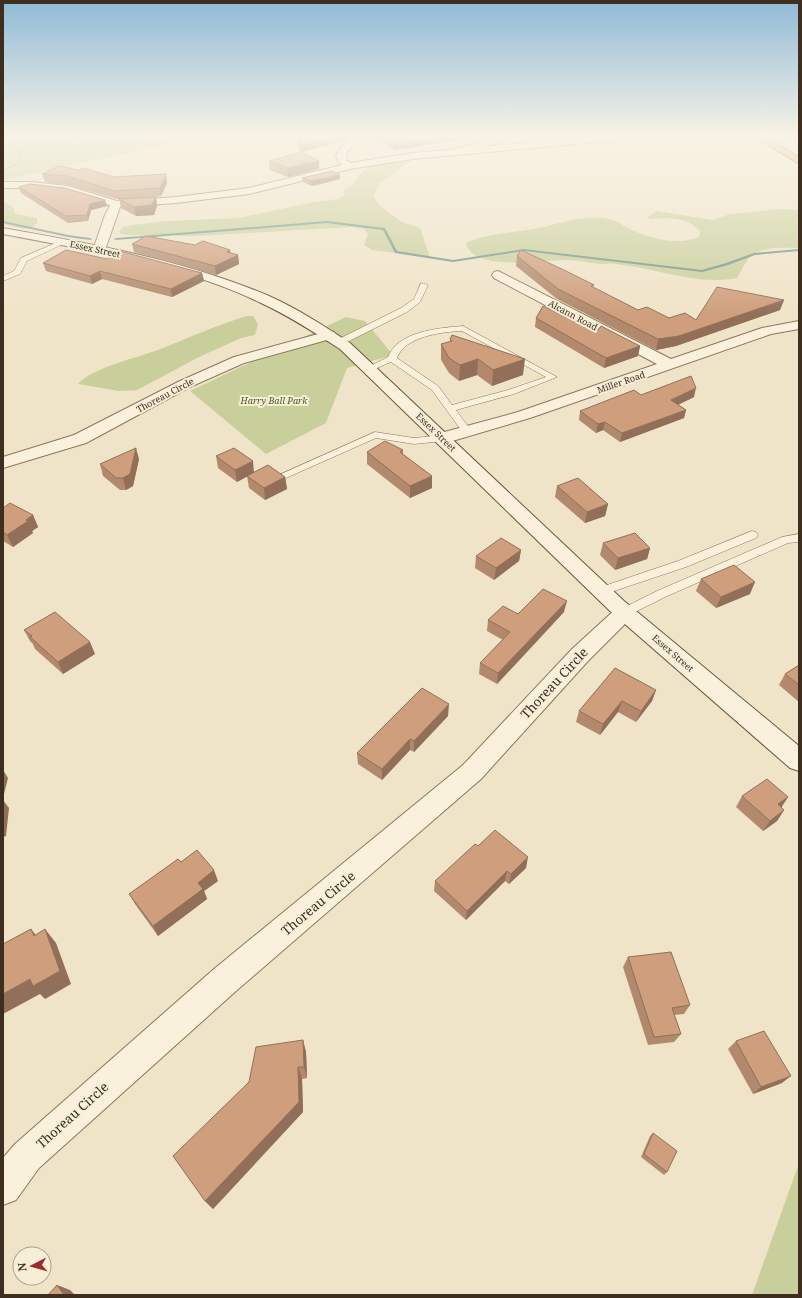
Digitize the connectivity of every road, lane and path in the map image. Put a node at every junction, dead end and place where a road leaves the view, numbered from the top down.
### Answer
1 (86, 195) edge
2 (226, 195) edge
3 (116, 204) junction
4 (3, 231) edge
5 (62, 242) junction
6 (99, 250) junction
7 (498, 275) dead end
8 (3, 279) edge
9 (424, 285) dead end
10 (799, 325) edge
11 (334, 339) junction
12 (392, 360) junction
13 (670, 365) junction
14 (370, 368) junction
15 (450, 409) junction
16 (467, 432) junction
17 (444, 438) junction
18 (3, 462) edge
19 (282, 476) edge
20 (752, 535) dead end
21 (799, 538) edge
22 (602, 591) junction
23 (625, 612) junction
24 (799, 761) edge
25 (3, 1187) edge

1 - 3 street
2 - 3 street
3 - 6 street
4 - 5 street, Essex Street
5 - 6 street, Essex Street
5 - 8 lane
6 - 11 street, Essex Street
7 - 13 street, Alcann Road
9 - 11 lane
10 - 13 street, Miller Road
11 - 14 street, Essex Street
11 - 18 street, Thoreau Circle
12 - 14 lane
12 - 15 lane
12 - 15 lane
13 - 16 street, Miller Road
14 - 17 street, Essex Street
15 - 16 lane
16 - 17 street, Miller Road
17 - 19 lane
17 - 22 street, Essex Street
20 - 22 lane
21 - 23 lane
22 - 23 street, Essex Street
23 - 24 street, Essex Street
23 - 25 street, Thoreau Circle

